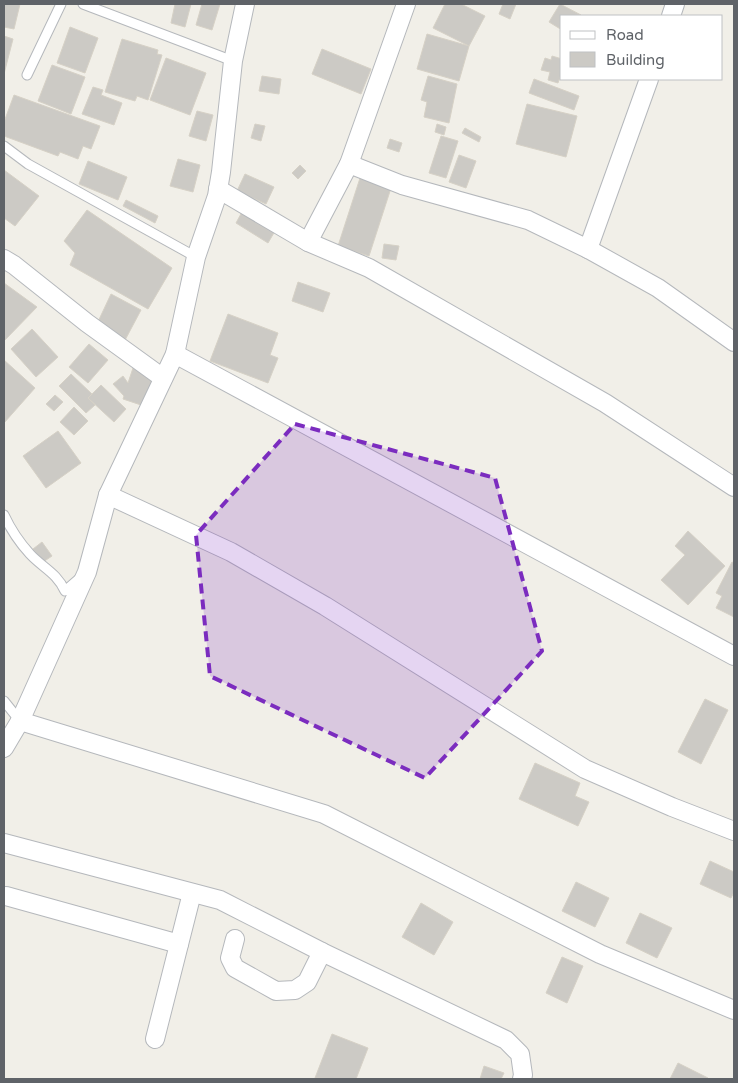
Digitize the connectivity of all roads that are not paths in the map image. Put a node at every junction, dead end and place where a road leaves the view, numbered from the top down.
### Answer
1 (60, 4) edge
2 (83, 4) edge
3 (245, 4) edge
4 (406, 4) edge
5 (233, 61) junction
6 (27, 75) dead end
7 (649, 80) edge
8 (4, 146) edge
9 (349, 164) junction
10 (218, 189) junction
11 (308, 242) junction
12 (588, 249) junction
13 (196, 257) junction
14 (4, 259) edge
15 (734, 342) edge
16 (176, 354) junction
17 (163, 378) junction
18 (734, 487) edge
19 (108, 495) junction
20 (4, 515) edge
21 (88, 572) junction
22 (734, 656) edge
23 (4, 701) edge
24 (20, 721) junction
25 (4, 748) edge
26 (734, 831) edge
27 (4, 843) edge
28 (192, 893) junction
29 (6, 896) dead end
30 (235, 939) dead end
31 (179, 944) junction
32 (322, 952) junction
33 (734, 1010) edge
34 (155, 1040) dead end
35 (522, 1079) edge

1 - 6 lane
2 - 5 lane
3 - 5 street
4 - 9 street
5 - 10 street
7 - 12 street
8 - 13 lane
9 - 11 street
9 - 12 street
10 - 11 street
10 - 13 street
11 - 18 street
12 - 15 street
13 - 16 street
14 - 17 street
16 - 17 street
16 - 22 street
17 - 19 street
19 - 21 street
19 - 26 street
20 - 21 lane
21 - 24 street
23 - 24 lane
24 - 25 street
24 - 33 street
27 - 28 street
28 - 31 street
28 - 32 street
29 - 31 street
30 - 32 street
31 - 34 street
32 - 35 street

